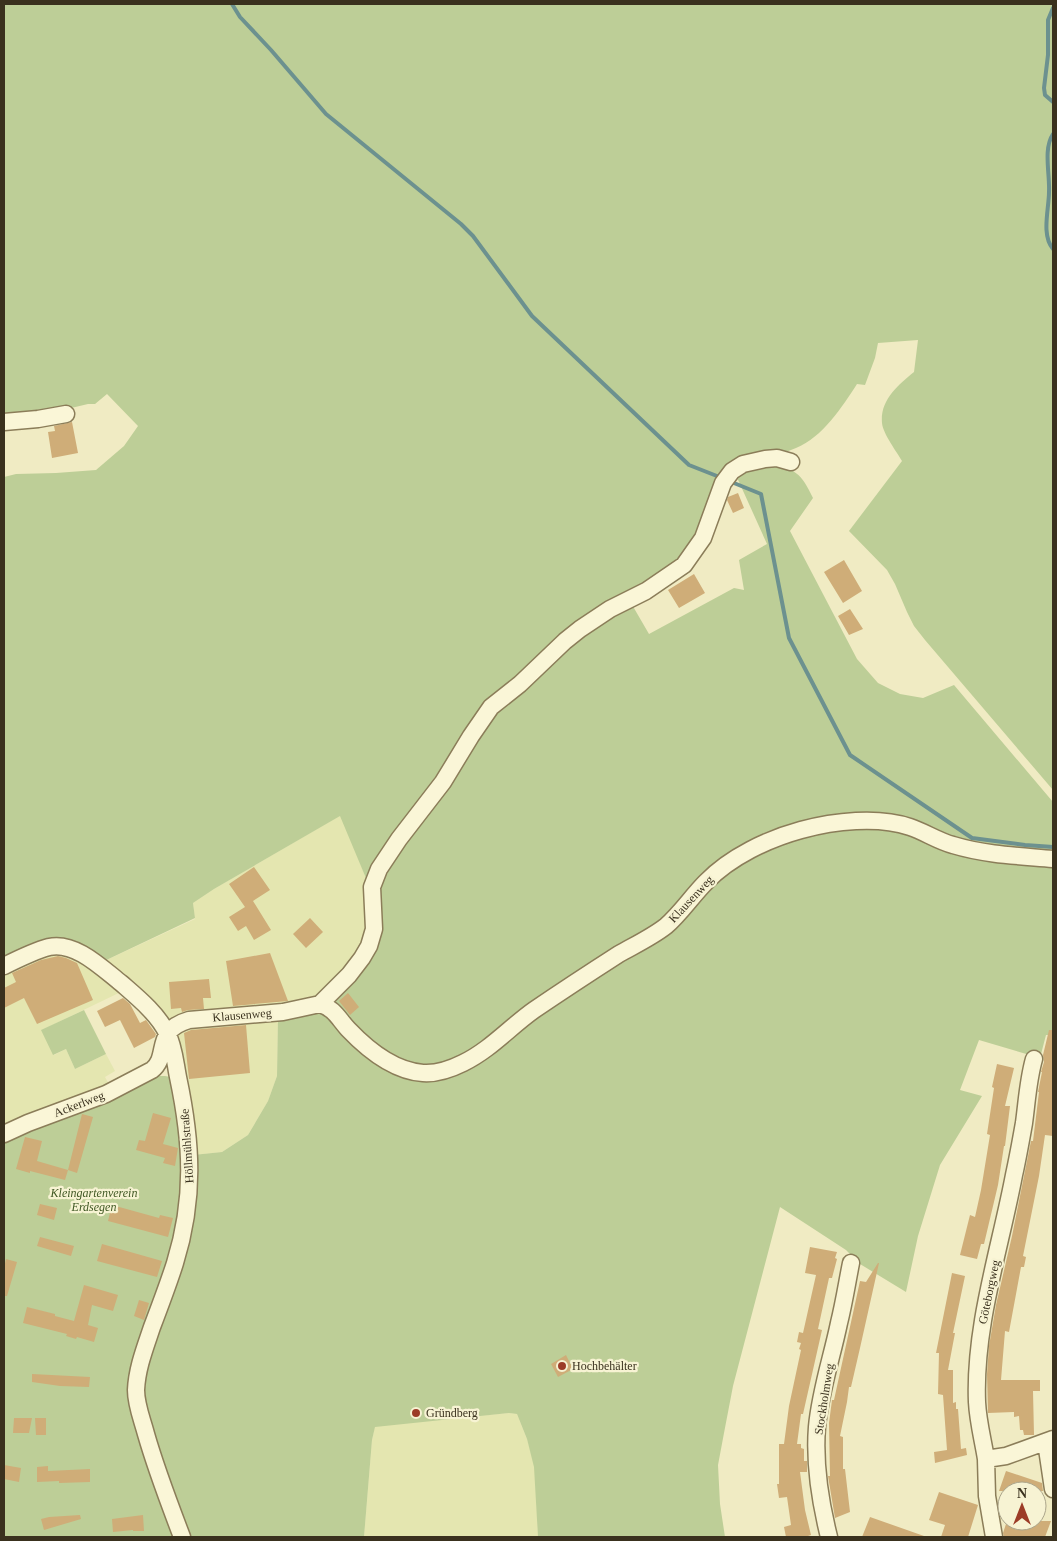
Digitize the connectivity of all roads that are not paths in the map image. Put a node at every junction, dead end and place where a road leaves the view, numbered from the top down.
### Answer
1 (66, 414) dead end
2 (4, 422) edge
3 (791, 462) dead end
4 (1053, 859) edge
5 (4, 966) edge
6 (320, 1004) junction
7 (168, 1033) junction
8 (1034, 1059) dead end
9 (152, 1070) junction
10 (177, 1072) junction
11 (4, 1134) edge
12 (851, 1262) dead end
13 (1050, 1441) edge
14 (986, 1458) junction
15 (1053, 1489) edge
16 (182, 1537) edge
17 (829, 1537) edge
18 (994, 1537) edge

1 - 2 street
3 - 6 street
4 - 6 street, Klausenweg
5 - 7 street, Höllmühlstraße
6 - 7 street, Klausenweg
7 - 9 street
7 - 10 street, Höllmühlstraße
8 - 14 street, Göteborgweg
9 - 10 street
9 - 11 street, Ackerlweg
10 - 16 street, Höllmühlstraße
12 - 17 street, Stockholmweg
13 - 14 street
13 - 15 street
14 - 18 street, Göteborgweg

